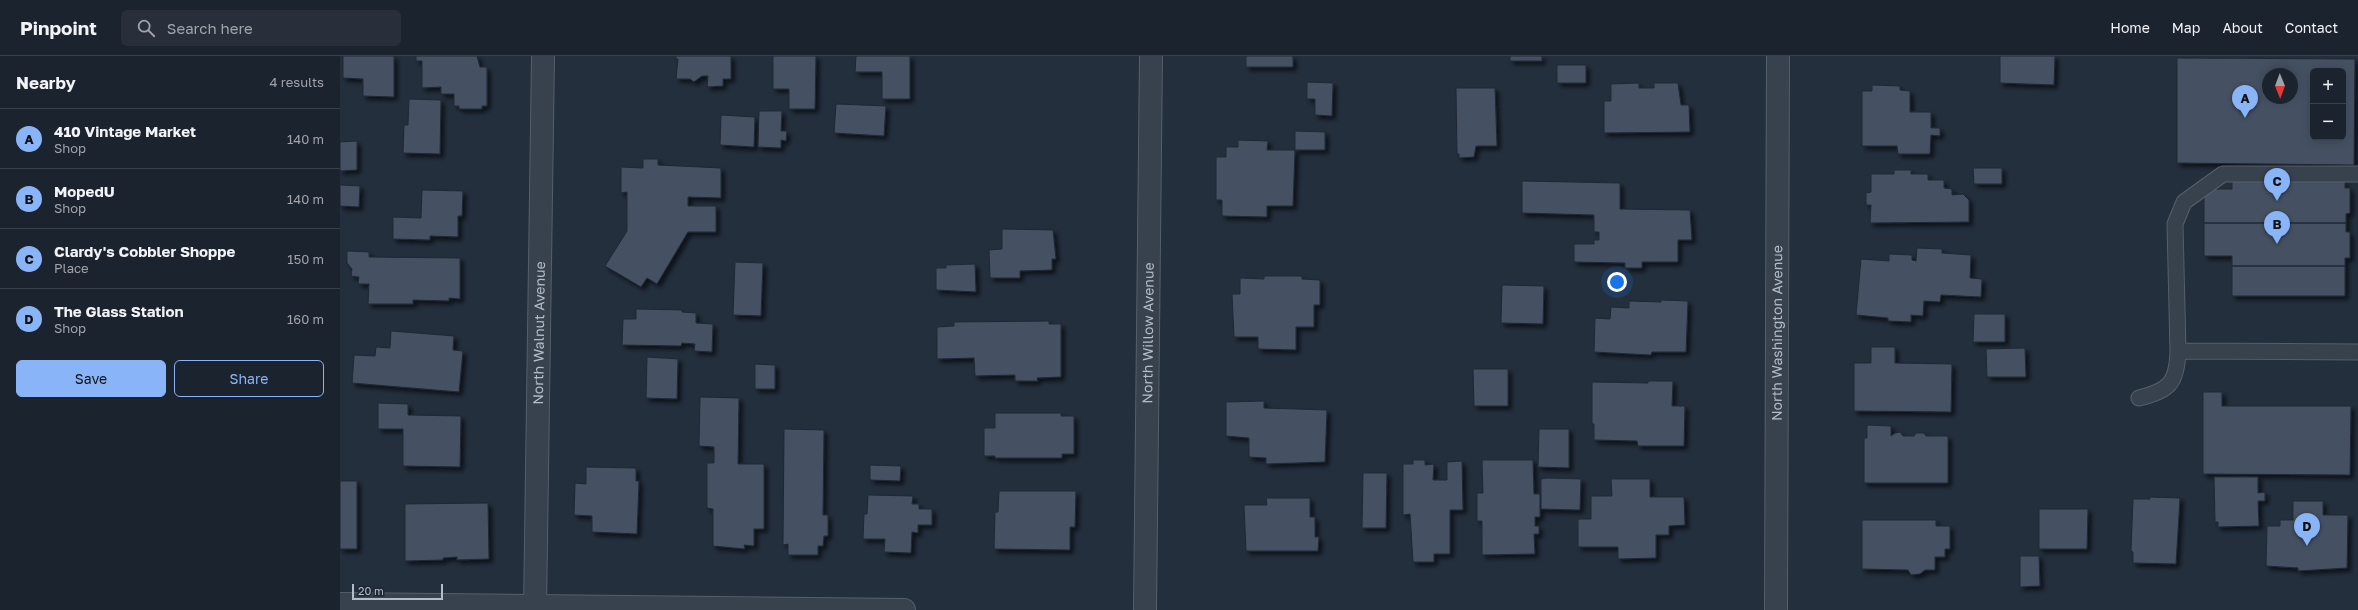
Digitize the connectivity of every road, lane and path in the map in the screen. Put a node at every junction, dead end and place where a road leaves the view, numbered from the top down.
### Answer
1 (543, 56) edge
2 (1151, 56) edge
3 (1778, 56) edge
4 (2358, 174) edge
5 (2178, 351) junction
6 (2358, 352) edge
7 (2139, 398) dead end
8 (340, 604) edge
9 (535, 608) edge
10 (904, 610) edge
11 (1145, 610) edge
12 (1776, 610) edge

1 - 9 street, North Walnut Avenue
2 - 11 street, North Willow Avenue
3 - 12 street, North Washington Avenue
4 - 5 lane
5 - 6 lane
5 - 7 lane
8 - 9 street
9 - 10 street

